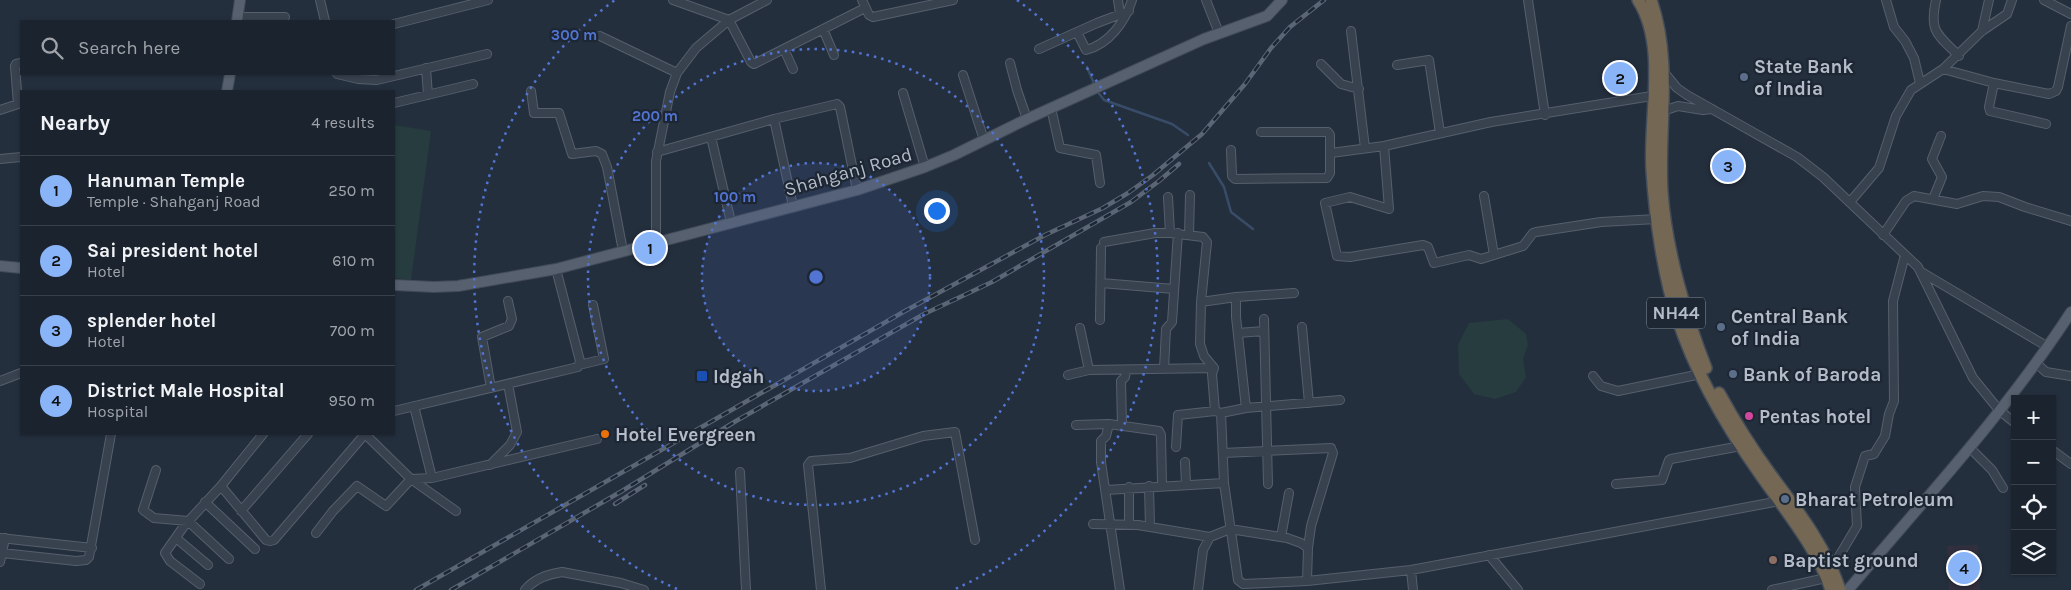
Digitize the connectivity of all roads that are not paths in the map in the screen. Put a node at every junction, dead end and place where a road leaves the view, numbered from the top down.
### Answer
1 (240, 0) edge
2 (320, 0) edge
3 (488, 0) edge
4 (673, 0) edge
5 (767, 0) edge
6 (862, 0) edge
7 (953, 0) edge
8 (1118, 0) edge
9 (1132, 0) edge
10 (1206, 0) edge
11 (1282, 0) edge
12 (1528, 0) edge
13 (1638, 0) edge
14 (1651, 0) edge
15 (1886, 0) edge
16 (1936, 0) edge
17 (1988, 0) edge
18 (2012, 0) edge
19 (2044, 0) edge
20 (866, 8) junction
21 (1128, 11) junction
22 (1120, 14) junction
23 (2071, 14) edge
24 (285, 17) dead end
25 (237, 19) edge
26 (325, 20) edge
27 (729, 20) junction
28 (395, 24) edge
29 (2071, 26) edge
30 (823, 29) junction
31 (1352, 31) dead end
32 (1982, 31) junction
33 (1077, 32) junction
34 (1219, 33) junction
35 (600, 36) dead end
36 (784, 49) junction
37 (1039, 49) dead end
38 (487, 54) dead end
39 (834, 55) dead end
40 (1959, 56) junction
41 (20, 63) edge
42 (1010, 64) dead end
43 (1321, 64) dead end
44 (1397, 65) dead end
45 (426, 68) junction
46 (793, 68) dead end
47 (1944, 69) junction
48 (1663, 70) junction
49 (676, 73) junction
50 (230, 75) edge
51 (341, 75) edge
52 (395, 75) edge
53 (395, 75) edge
54 (964, 75) dead end
55 (1920, 83) junction
56 (1994, 83) junction
57 (473, 84) dead end
58 (1359, 89) junction
59 (228, 90) edge
60 (531, 91) dead end
61 (903, 93) dead end
62 (1659, 94) junction
63 (428, 95) junction
64 (395, 103) edge
65 (1052, 108) junction
66 (1712, 109) junction
67 (0, 110) edge
68 (1663, 111) junction
69 (1545, 115) junction
70 (774, 119) junction
71 (1027, 119) junction
72 (2046, 124) dead end
73 (1261, 132) dead end
74 (1440, 133) junction
75 (1941, 136) dead end
76 (711, 137) junction
77 (984, 140) junction
78 (1384, 146) junction
79 (1365, 148) junction
80 (1231, 150) dead end
81 (658, 152) junction
82 (1331, 153) junction
83 (20, 157) edge
84 (0, 159) edge
85 (925, 167) junction
86 (1100, 183) dead end
87 (857, 190) junction
88 (1190, 195) dead end
89 (1484, 196) dead end
90 (1168, 197) dead end
91 (1933, 199) junction
92 (1850, 202) junction
93 (793, 206) junction
94 (1657, 219) junction
95 (2071, 221) edge
96 (731, 222) junction
97 (1174, 233) junction
98 (1189, 235) junction
99 (1883, 235) junction
100 (656, 242) junction
101 (624, 251) junction
102 (1494, 255) junction
103 (1905, 255) junction
104 (0, 266) edge
105 (20, 268) edge
106 (556, 269) junction
107 (1921, 272) junction
108 (1101, 283) junction
109 (395, 285) edge
110 (1174, 289) junction
111 (1294, 293) dead end
112 (1236, 297) junction
113 (508, 300) dead end
114 (1201, 302) junction
115 (594, 305) dead end
116 (2071, 312) edge
117 (1264, 319) dead end
118 (1100, 320) dead end
119 (1302, 327) dead end
120 (1080, 328) dead end
121 (1264, 331) junction
122 (1238, 332) junction
123 (2048, 347) junction
124 (2037, 364) junction
125 (579, 365) junction
126 (1214, 368) junction
127 (1164, 369) junction
128 (1089, 370) junction
129 (1126, 370) junction
130 (20, 373) edge
131 (1701, 374) junction
132 (1068, 375) dead end
133 (1593, 376) dead end
134 (2071, 376) edge
135 (0, 381) edge
136 (508, 384) junction
137 (491, 388) junction
138 (1340, 400) dead end
139 (1309, 403) junction
140 (414, 406) junction
141 (1266, 407) junction
142 (1246, 408) junction
143 (1999, 410) junction
144 (395, 411) edge
145 (1218, 412) junction
146 (2011, 420) edge
147 (1109, 424) junction
148 (1076, 425) dead end
149 (1122, 426) junction
150 (111, 435) edge
151 (262, 435) edge
152 (307, 435) edge
153 (364, 435) edge
154 (366, 435) edge
155 (597, 439) dead end
156 (1741, 446) junction
157 (1176, 447) dead end
158 (1970, 448) junction
159 (1268, 450) junction
160 (1223, 453) junction
161 (2056, 453) edge
162 (1185, 462) dead end
163 (490, 464) junction
164 (2071, 464) edge
165 (156, 470) dead end
166 (740, 472) dead end
167 (432, 478) junction
168 (411, 480) junction
169 (1224, 483) junction
170 (1186, 484) junction
171 (1268, 484) dead end
172 (1616, 484) dead end
173 (221, 486) junction
174 (1149, 486) junction
175 (1162, 486) junction
176 (1129, 487) junction
177 (2003, 488) dead end
178 (1106, 490) junction
179 (1289, 493) dead end
180 (205, 502) junction
181 (1780, 502) junction
182 (241, 511) junction
183 (456, 511) dead end
184 (188, 521) junction
185 (1093, 524) dead end
186 (1110, 524) junction
187 (1129, 525) junction
188 (1150, 527) junction
189 (1230, 529) junction
190 (316, 533) dead end
191 (1210, 537) junction
192 (1281, 537) junction
193 (3, 538) edge
194 (176, 538) junction
195 (976, 540) dead end
196 (92, 548) junction
197 (1308, 548) junction
198 (255, 549) dead end
199 (2, 553) junction
200 (1489, 555) junction
201 (229, 559) dead end
202 (0, 562) edge
203 (208, 565) dead end
204 (1411, 570) junction
205 (1829, 573) junction
206 (1307, 581) junction
207 (200, 584) dead end
208 (629, 587) edge
209 (525, 590) edge
210 (644, 590) edge
211 (746, 590) edge
212 (821, 590) edge
213 (1120, 590) edge
214 (1198, 590) edge
215 (1413, 590) edge
216 (1518, 590) edge
217 (1772, 590) edge
218 (1830, 590) edge
219 (1840, 590) edge
220 (1848, 590) edge

1 - 25 main road
2 - 26 street
3 - 28 street
4 - 27 street
5 - 27 street
6 - 20 street
7 - 20 street
8 - 22 street
9 - 21 street
10 - 34 street
11 - 34 main road, Shahganj Road
12 - 69 street
13 - 62 highway, NH44
14 - 48 highway, NH44
15 - 55 street
16 - 40 street
17 - 32 street
18 - 32 street
19 - 23 street
20 - 30 street
21 - 22 street
21 - 33 street
22 - 33 street
24 - 25 street
27 - 36 street
27 - 49 street
29 - 56 street
30 - 36 street
30 - 39 street
31 - 58 street
32 - 40 street
33 - 37 street
34 - 65 main road, Shahganj Road
35 - 49 street
36 - 46 street
38 - 45 street
40 - 47 street
41 - 67 street
42 - 71 street
43 - 58 street
44 - 74 street
45 - 53 street
45 - 63 street
47 - 55 street
47 - 56 street
48 - 62 highway, NH44
48 - 66 street
49 - 81 street
50 - 59 main road
51 - 52 street
54 - 77 street
55 - 92 street
56 - 72 street
57 - 63 street
58 - 79 street
60 - 101 street
61 - 85 street
62 - 68 highway, NH44
62 - 69 street
62 - 94 highway, NH44
63 - 64 street
65 - 71 main road, Shahganj Road
65 - 86 street
66 - 68 street
66 - 92 street
68 - 205 highway, NH44
69 - 74 street
70 - 76 street
70 - 87 street
70 - 93 street
71 - 77 main road, Shahganj Road
73 - 82 street
74 - 78 street
75 - 91 street
76 - 81 street
76 - 96 street
77 - 85 main road, Shahganj Road
78 - 79 street
78 - 102 street
79 - 82 street
80 - 82 street
81 - 100 street
83 - 84 street
85 - 87 main road, Shahganj Road
87 - 93 main road, Shahganj Road
88 - 98 street
89 - 102 street
90 - 97 street
91 - 95 street
91 - 99 street
92 - 99 street
93 - 96 main road, Shahganj Road
94 - 102 street
94 - 131 highway, NH44
96 - 100 main road, Shahganj Road
97 - 98 street
97 - 108 street
97 - 110 street
98 - 114 street
99 - 103 street
100 - 101 main road, Shahganj Road
101 - 106 main road, Shahganj Road
103 - 107 street
103 - 205 street
104 - 105 main road
106 - 109 main road, Shahganj Road
106 - 125 street
107 - 123 street
107 - 143 street
108 - 110 street
108 - 118 street
110 - 127 street
111 - 112 street
112 - 114 street
112 - 122 street
113 - 137 street
114 - 126 street
115 - 125 street
116 - 123 main road
117 - 121 street
119 - 139 street
120 - 128 street
121 - 122 street
121 - 141 street
122 - 142 street
123 - 124 main road
124 - 134 street
124 - 143 main road
125 - 136 street
126 - 127 street
126 - 145 street
127 - 129 street
128 - 129 street
128 - 132 street
129 - 149 street
130 - 135 street
131 - 133 street
131 - 156 highway, NH44
136 - 137 street
136 - 163 street
137 - 140 street
138 - 139 street
139 - 141 street
140 - 144 street
140 - 167 street
141 - 142 street
141 - 159 street
142 - 145 street
143 - 146 street
143 - 158 main road
145 - 157 street
145 - 160 street
147 - 148 street
147 - 149 street
147 - 178 street
149 - 175 street
150 - 196 street
151 - 173 street
152 - 182 street
153 - 182 street
154 - 168 street
155 - 163 street
156 - 172 street
156 - 181 highway, NH44
158 - 177 street
158 - 220 main road
159 - 160 street
159 - 171 street
159 - 197 street
160 - 169 street
161 - 164 street
162 - 170 street
163 - 167 street
165 - 184 street
166 - 211 street
167 - 168 street
168 - 183 street
168 - 190 street
169 - 170 street
169 - 189 street
170 - 175 street
173 - 180 street
173 - 182 street
174 - 175 street
174 - 176 street
174 - 188 street
176 - 178 street
176 - 187 street
178 - 186 street
179 - 192 street
180 - 184 street
180 - 198 street
181 - 200 street
181 - 205 highway, NH44
184 - 194 street
184 - 201 street
185 - 186 street
186 - 187 street
186 - 213 street
187 - 188 street
188 - 191 street
189 - 191 street
189 - 192 street
189 - 206 street
191 - 214 street
192 - 197 street
193 - 196 street
193 - 199 street
194 - 203 street
194 - 207 street
195 - 212 street
196 - 199 street
197 - 206 street
199 - 202 street
200 - 204 street
200 - 216 street
204 - 206 street
204 - 215 street
205 - 217 street
205 - 218 highway, NH44
205 - 219 highway, NH44
208 - 209 street
208 - 210 street

